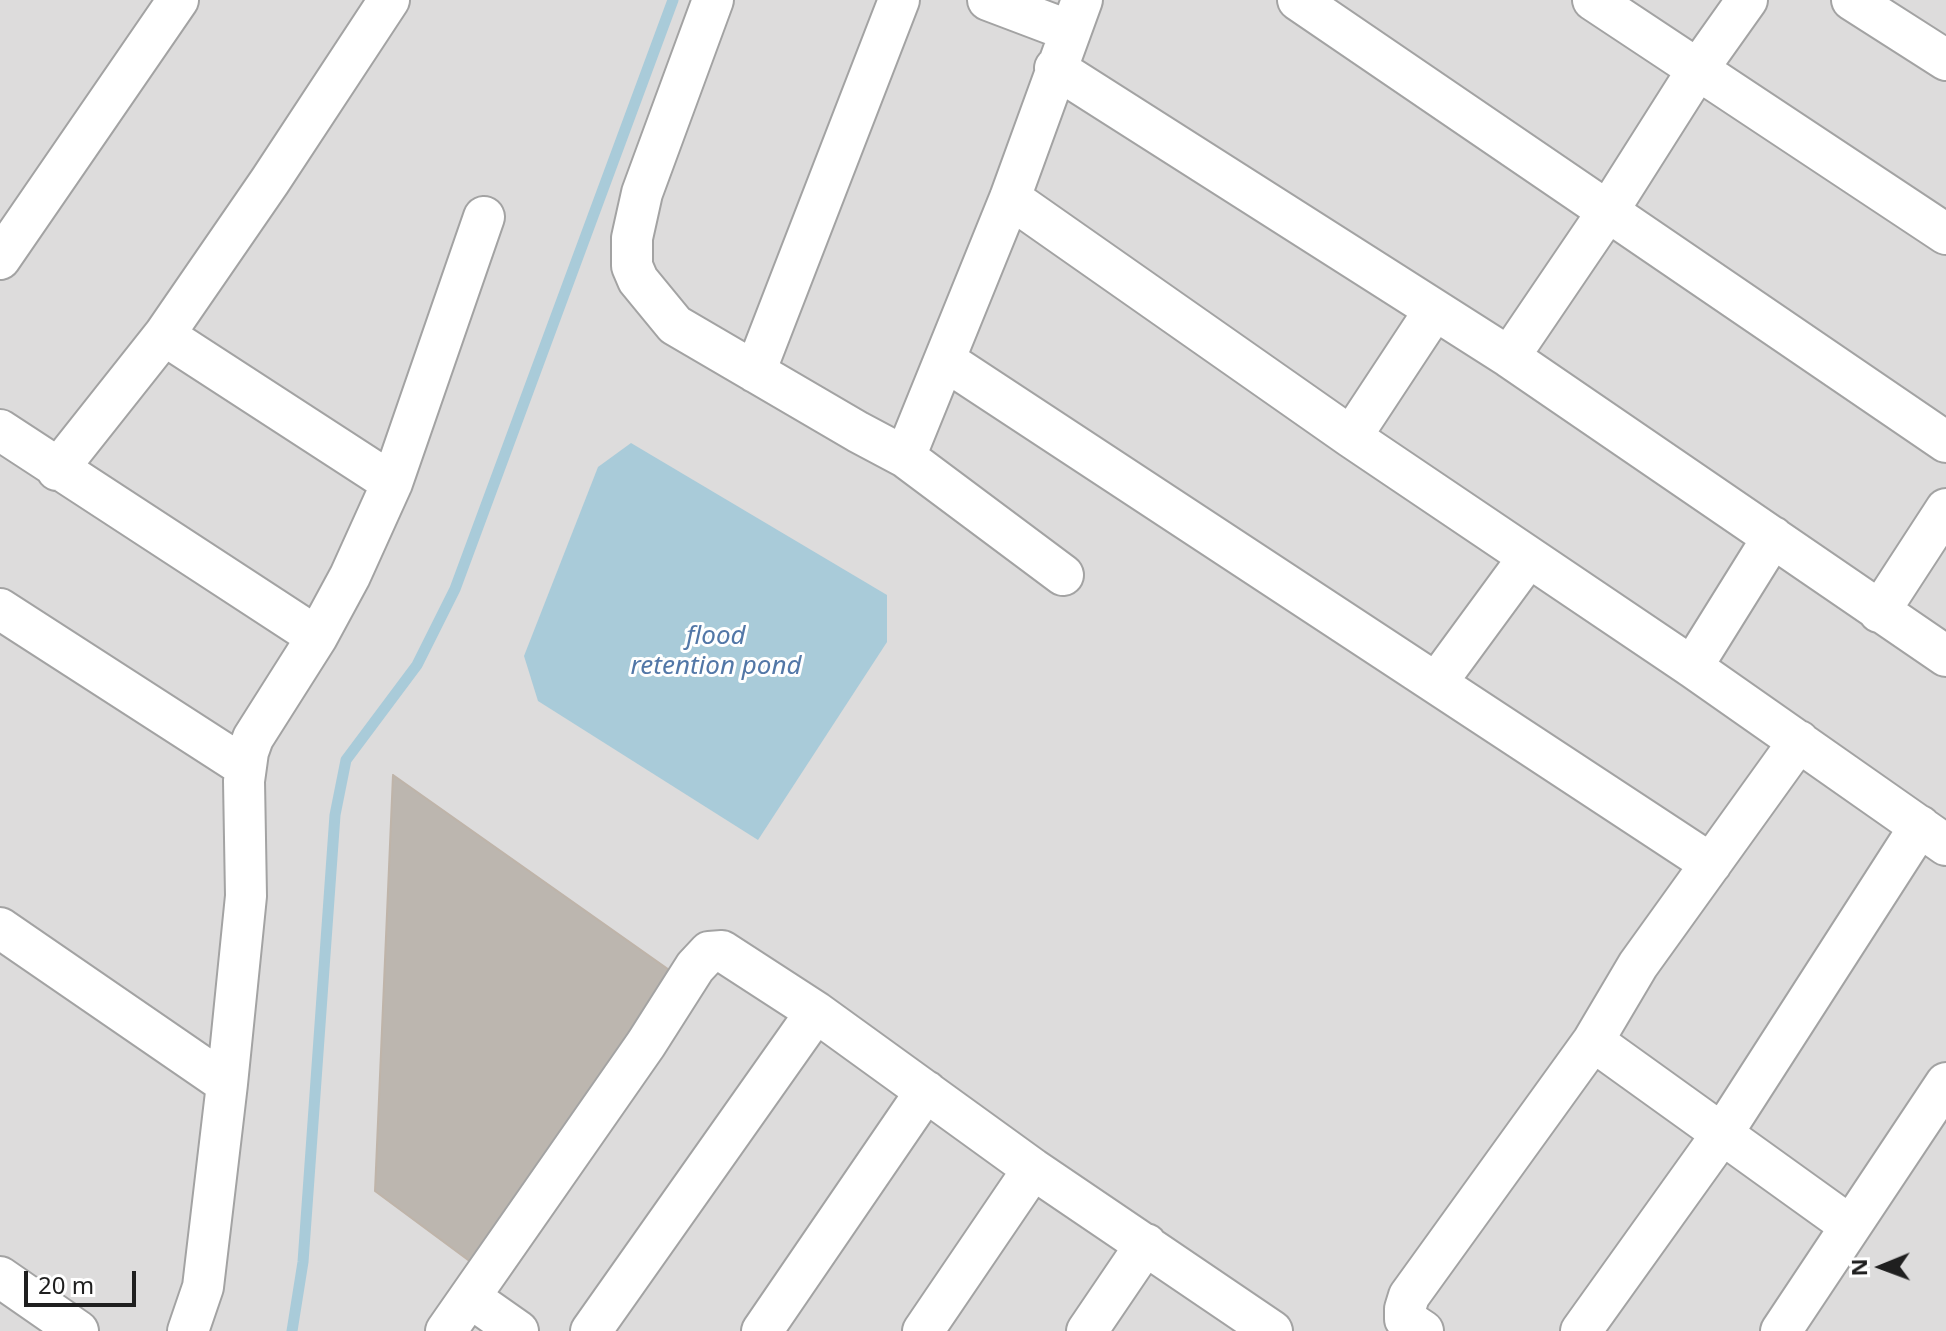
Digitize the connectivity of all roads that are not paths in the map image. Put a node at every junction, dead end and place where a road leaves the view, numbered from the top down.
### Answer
1 (178, 0) edge
2 (389, 0) edge
3 (713, 0) edge
4 (899, 0) edge
5 (988, 0) edge
6 (1298, 0) edge
7 (1593, 0) edge
8 (1747, 0) edge
9 (1852, 0) edge
10 (1076, 15) edge
11 (1946, 60) edge
12 (1055, 68) junction
13 (1698, 69) junction
14 (1010, 198) junction
15 (1608, 211) junction
16 (484, 217) dead end
17 (1946, 234) edge
18 (0, 259) edge
19 (1434, 311) junction
20 (164, 335) junction
21 (1509, 357) junction
22 (946, 361) junction
23 (755, 372) junction
24 (0, 430) edge
25 (1351, 437) junction
26 (1946, 442) edge
27 (905, 457) junction
28 (57, 470) junction
29 (392, 483) junction
30 (1946, 509) edge
31 (1773, 537) junction
32 (1528, 558) junction
33 (1063, 575) dead end
34 (0, 609) edge
35 (1879, 612) junction
36 (317, 637) junction
37 (1946, 656) edge
38 (1692, 667) junction
39 (1437, 682) junction
40 (1799, 741) junction
41 (245, 767) junction
42 (1933, 836) edge
43 (1711, 864) junction
44 (0, 928) edge
45 (816, 1012) junction
46 (1593, 1041) junction
47 (1946, 1083) edge
48 (227, 1084) junction
49 (926, 1091) junction
50 (1722, 1134) junction
51 (1033, 1169) junction
52 (1849, 1225) junction
53 (1146, 1244) junction
54 (0, 1277) edge
55 (471, 1298) junction
56 (1261, 1328) edge
57 (78, 1331) edge
58 (188, 1331) edge
59 (446, 1331) edge
60 (518, 1331) edge
61 (591, 1331) edge
62 (762, 1331) edge
63 (923, 1331) edge
64 (1087, 1331) edge
65 (1423, 1331) edge
66 (1581, 1331) edge
67 (1781, 1331) edge

1 - 18 street
2 - 20 street
3 - 23 street
4 - 23 street
5 - 10 street
6 - 15 street
7 - 13 street
8 - 13 street
9 - 11 street
10 - 12 street
12 - 14 street
12 - 19 street
13 - 15 street
13 - 17 street
14 - 22 street
14 - 25 street
15 - 21 street
15 - 26 street
16 - 29 street
19 - 21 street
19 - 25 street
20 - 28 street
20 - 29 street
21 - 31 street
22 - 27 street
22 - 39 street
23 - 27 street
24 - 28 street
25 - 32 street
27 - 33 street
28 - 36 street
29 - 36 street
30 - 35 street
31 - 35 street
31 - 38 street
32 - 38 street
32 - 39 street
34 - 41 street
35 - 37 street
36 - 41 street
38 - 40 street
39 - 43 street
40 - 42 street
40 - 43 street
41 - 48 street
42 - 50 street
43 - 46 street
44 - 48 street
45 - 49 street
45 - 55 street
45 - 61 street
46 - 50 street
46 - 65 street
47 - 52 street
48 - 58 street
49 - 51 street
49 - 62 street
50 - 52 street
50 - 66 street
51 - 53 street
51 - 63 street
52 - 67 street
53 - 56 street
53 - 64 street
54 - 57 street
55 - 59 street
55 - 60 street

